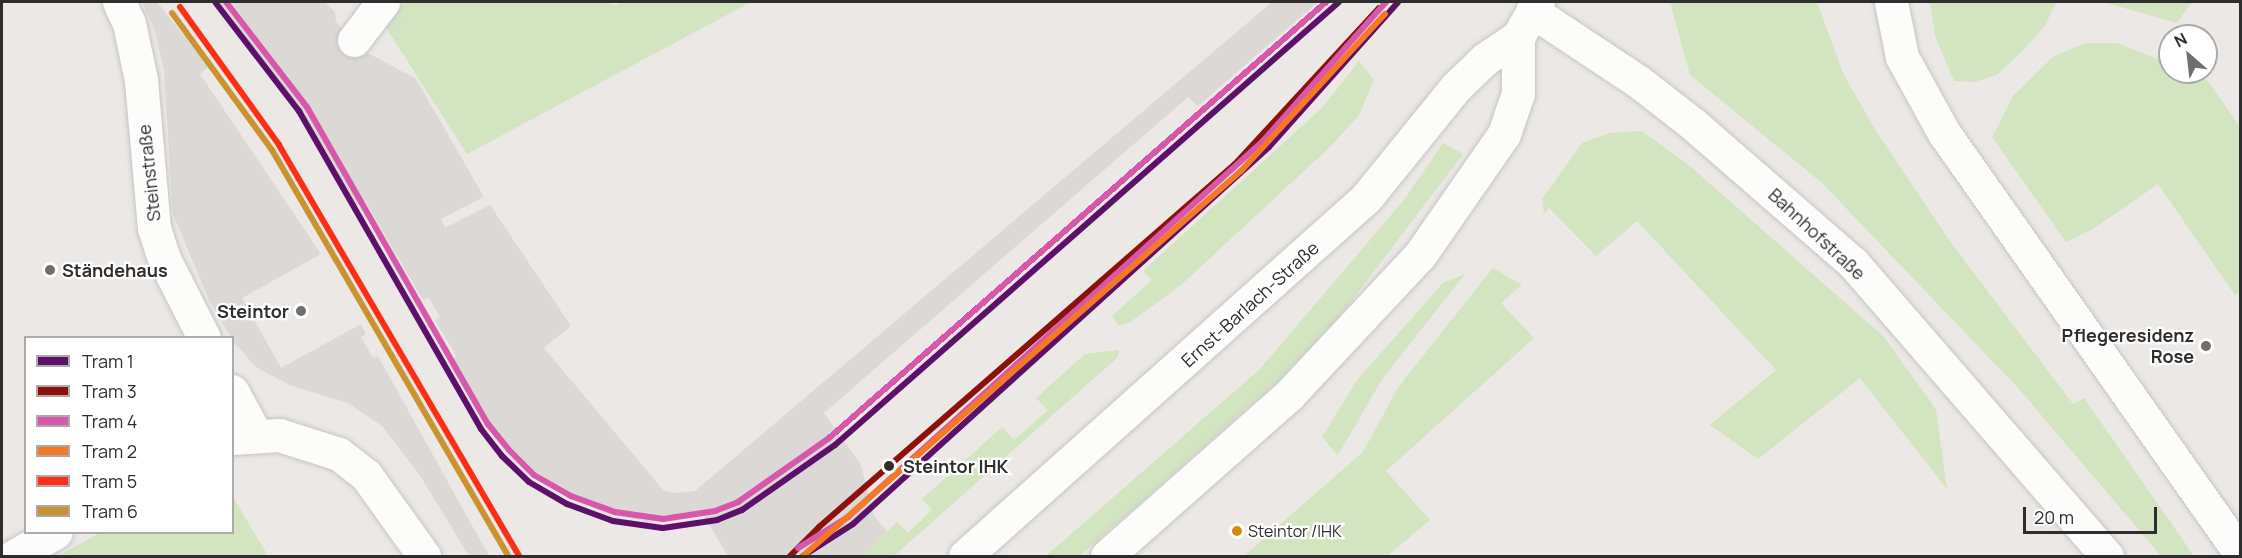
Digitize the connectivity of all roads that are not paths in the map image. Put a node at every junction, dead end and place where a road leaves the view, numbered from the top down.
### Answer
1 (119, 2) edge
2 (383, 2) edge
3 (1891, 2) edge
4 (1529, 16) edge
5 (354, 40) dead end
6 (203, 336) edge
7 (234, 398) edge
8 (244, 436) edge
9 (52, 534) edge
10 (2241, 553) edge
11 (14, 556) edge
12 (424, 556) edge
13 (965, 556) edge
14 (1107, 556) edge
15 (2107, 556) edge

1 - 6 street, Steinstraße
2 - 5 street
3 - 10 street
4 - 13 street, Ernst-Barlach-Straße
4 - 14 street
4 - 15 street, Bahnhofstraße
7 - 8 street
8 - 12 street
9 - 11 street

